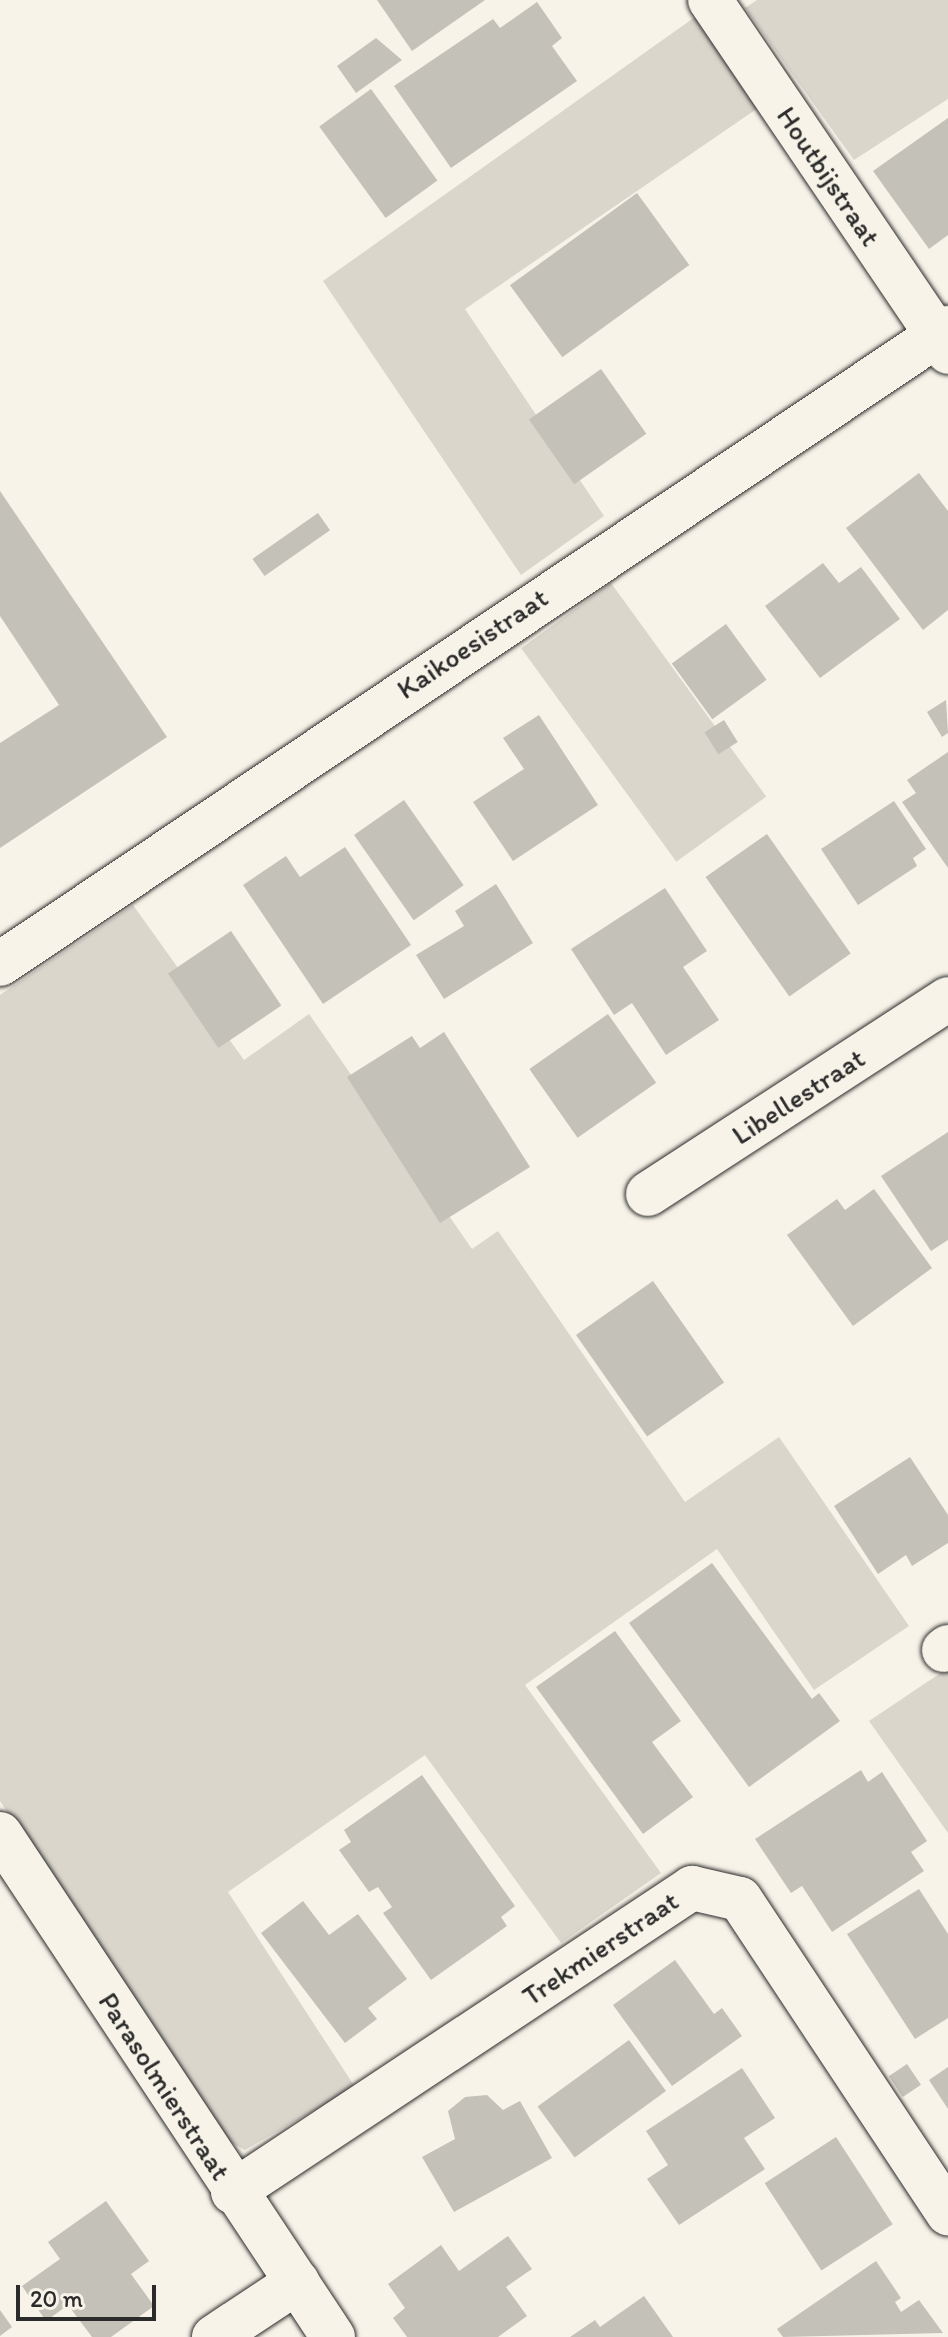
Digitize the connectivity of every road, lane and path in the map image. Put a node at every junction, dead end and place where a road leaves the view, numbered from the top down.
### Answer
1 (710, 0) edge
2 (945, 339) edge
3 (0, 964) edge
4 (948, 999) edge
5 (648, 1194) dead end
6 (0, 1834) edge
7 (233, 2192) junction
8 (948, 2213) edge
9 (297, 2282) junction
10 (214, 2337) edge
11 (333, 2337) edge

1 - 2 street, Houtbijstraat
2 - 3 street, Kaikoesistraat
4 - 5 street, Libellestraat
6 - 7 street, Parasolmierstraat
7 - 8 street, Trekmierstraat
7 - 9 street, Parasolmierstraat
9 - 10 street
9 - 11 street, Parasolmierstraat

